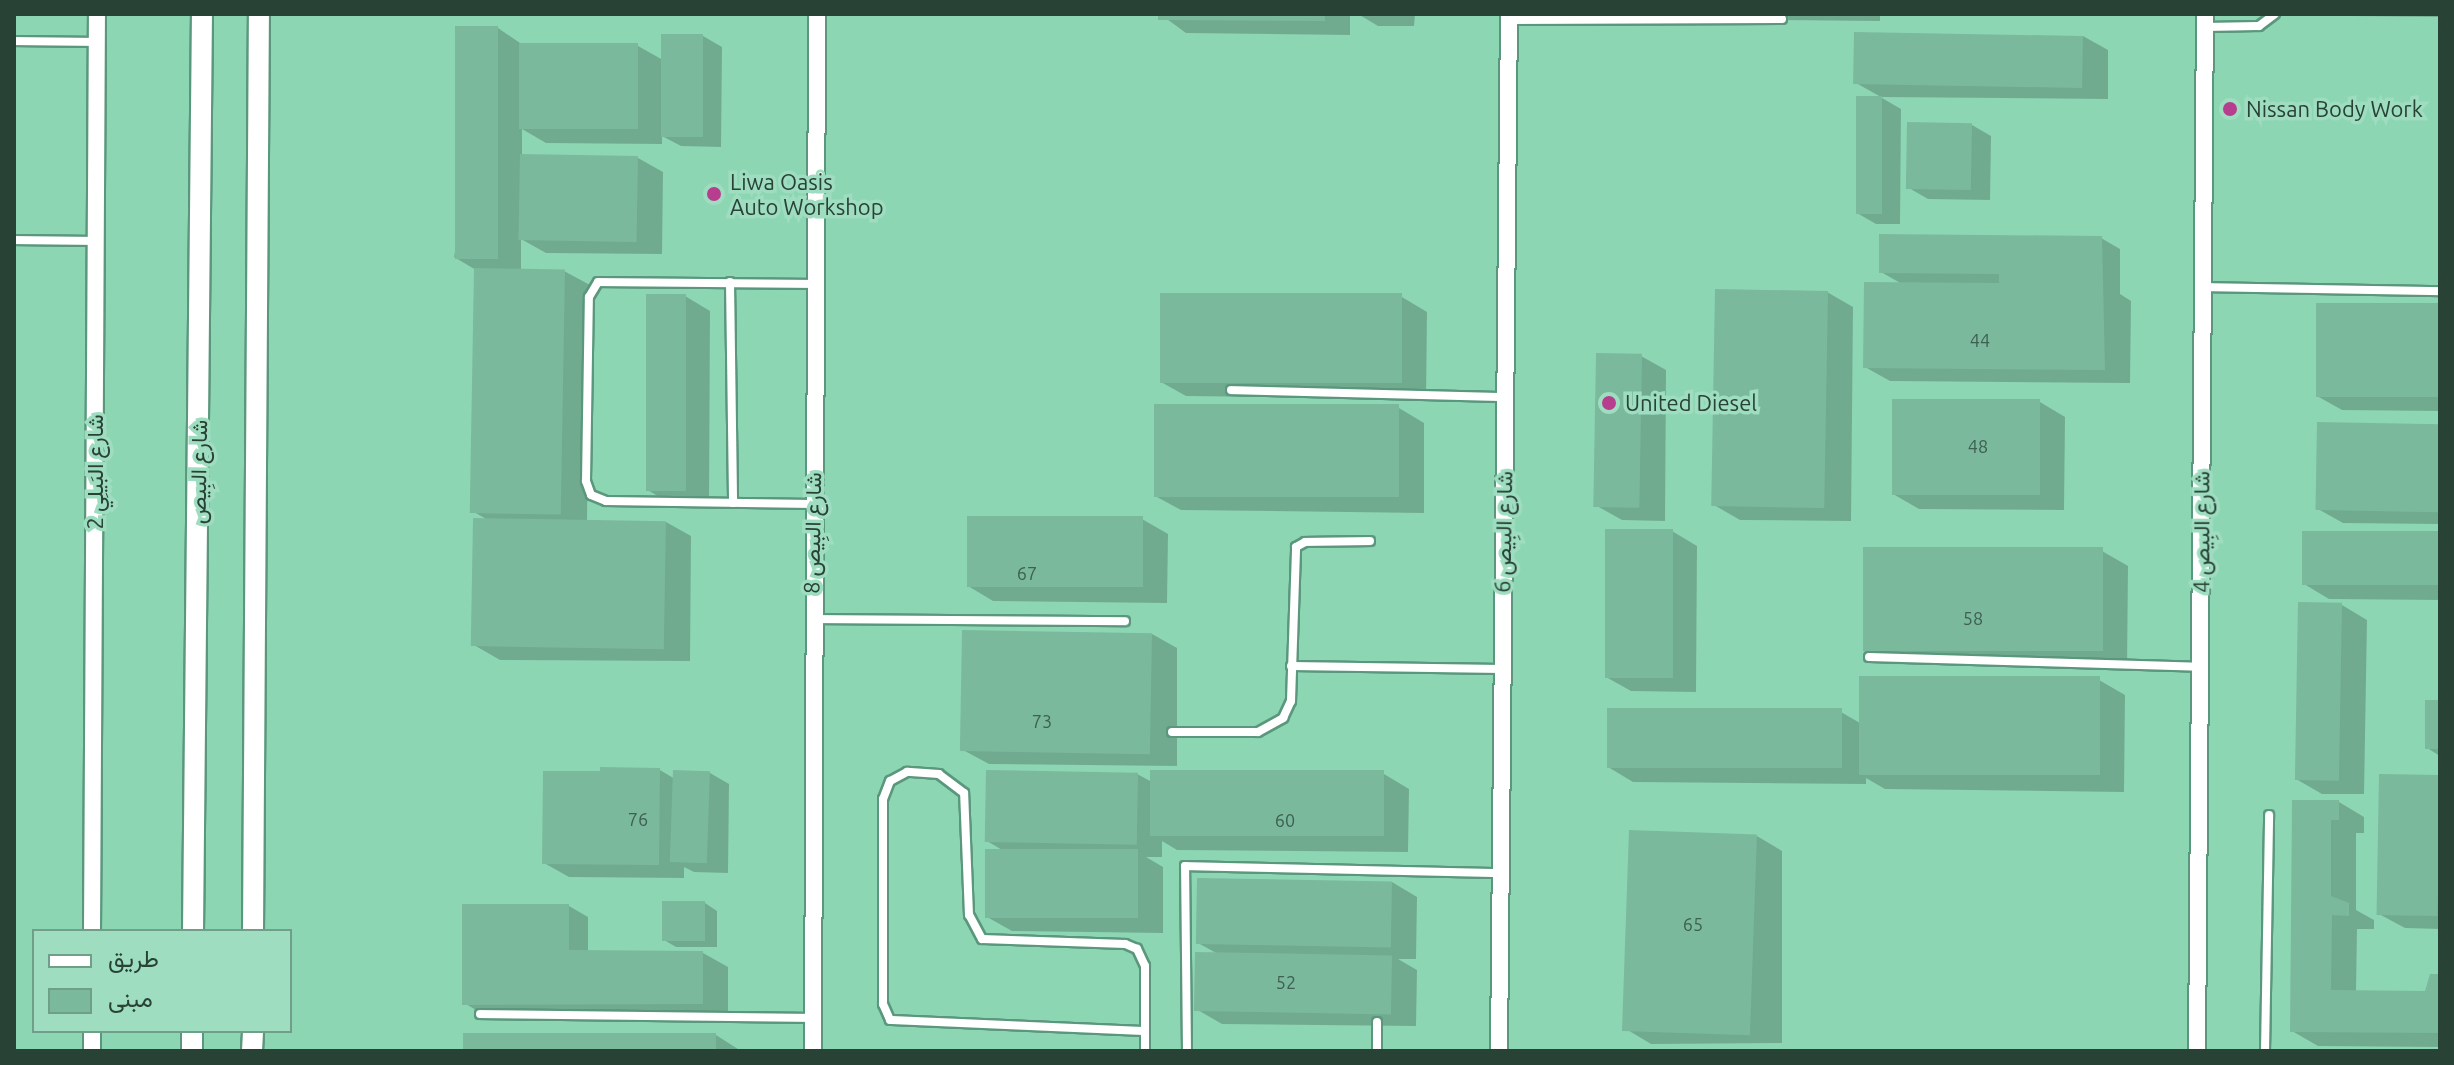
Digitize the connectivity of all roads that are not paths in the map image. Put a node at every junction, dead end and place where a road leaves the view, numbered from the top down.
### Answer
1 (97, 14) edge
2 (202, 14) edge
3 (259, 14) edge
4 (817, 14) edge
5 (2275, 14) edge
6 (1508, 17) edge
7 (1782, 19) dead end
8 (2205, 21) edge
9 (14, 41) edge
10 (97, 42) junction
11 (14, 240) edge
12 (96, 241) junction
13 (730, 282) junction
14 (815, 284) junction
15 (2203, 287) junction
16 (2440, 291) edge
17 (1231, 390) dead end
18 (1505, 397) junction
19 (733, 503) junction
20 (813, 504) junction
21 (1370, 541) dead end
22 (812, 619) junction
23 (1125, 621) dead end
24 (1869, 657) dead end
25 (1291, 666) junction
26 (2200, 667) junction
27 (1502, 669) junction
28 (1172, 732) dead end
29 (2269, 815) dead end
30 (1500, 873) junction
31 (92, 929) edge
32 (193, 929) edge
33 (253, 929) edge
34 (480, 1014) dead end
35 (812, 1018) junction
36 (1377, 1022) dead end
37 (1145, 1031) junction
38 (813, 1051) edge
39 (1145, 1051) edge
40 (1187, 1051) edge
41 (1377, 1051) edge
42 (1499, 1051) edge
43 (2197, 1051) edge
44 (2265, 1051) edge

1 - 10 street, شارع البَيلِي 2
2 - 32 street, شارع البِيص
3 - 33 street
4 - 14 street, شارع البِيص 8
5 - 8 lane
6 - 7 lane
6 - 18 street, شارع البِيص 6
8 - 15 street, شارع البِيص 4
9 - 10 lane
10 - 12 street, شارع البَيلِي 2
11 - 12 lane
12 - 31 street, شارع البَيلِي 2
13 - 14 lane
13 - 19 lane
13 - 19 lane
14 - 20 street, شارع البِيص 8
15 - 16 lane
15 - 26 street, شارع البِيص 4
17 - 18 lane
18 - 27 street, شارع البِيص 6
19 - 20 lane
20 - 22 street, شارع البِيص 8
21 - 25 lane
22 - 23 lane
22 - 35 street, شارع البِيص 8
24 - 26 lane
25 - 27 lane
25 - 28 lane
26 - 43 street, شارع البِيص 4
27 - 30 street, شارع البِيص 6
29 - 44 lane
30 - 40 lane
30 - 42 street, شارع البِيص 6
34 - 35 lane
35 - 38 street, شارع البِيص 8
36 - 41 lane
37 - 37 lane
37 - 39 lane

